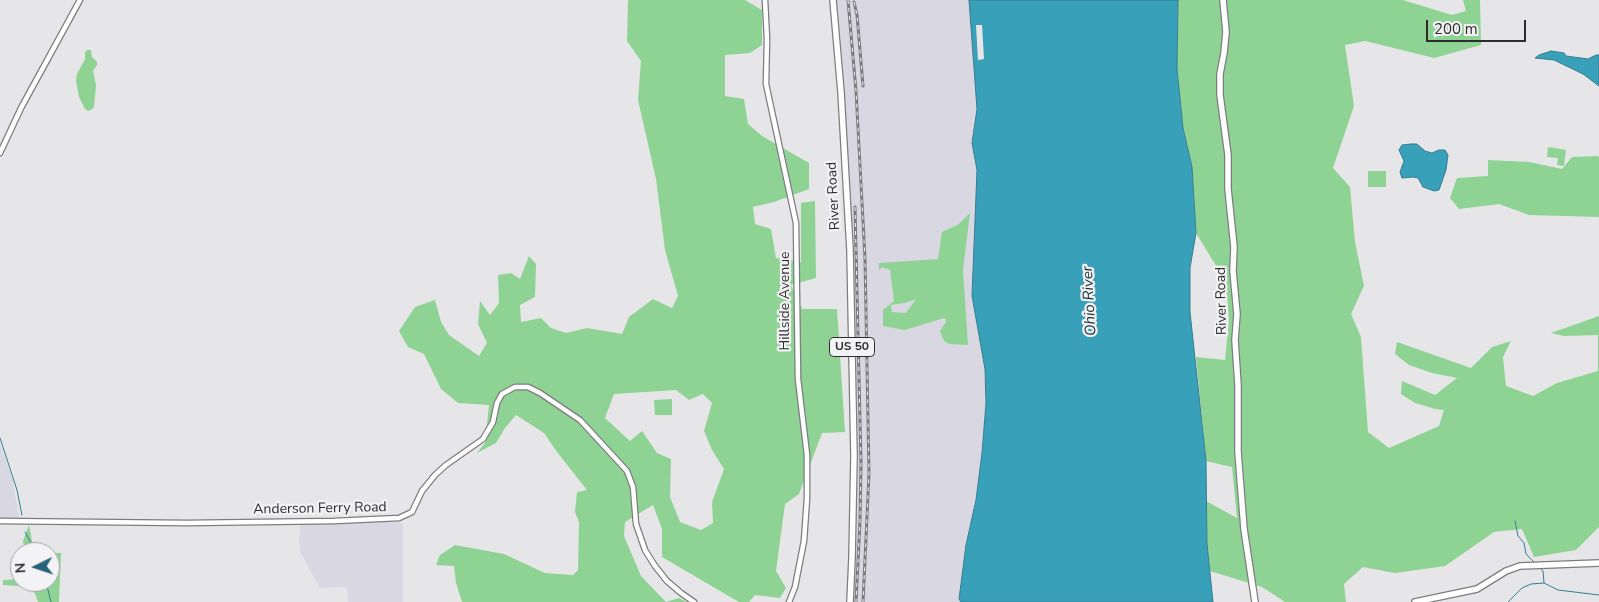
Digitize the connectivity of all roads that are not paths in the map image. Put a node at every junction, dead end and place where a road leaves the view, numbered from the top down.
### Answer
1 (80, 0) edge
2 (766, 0) edge
3 (833, 0) edge
4 (1223, 0) edge
5 (0, 153) edge
6 (0, 521) edge
7 (1599, 563) edge
8 (694, 602) edge
9 (789, 602) edge
10 (850, 602) edge
11 (1256, 602) edge
12 (1415, 602) edge

1 - 5 street
2 - 9 street, Hillside Avenue
3 - 10 main road, River Road / US 50
4 - 11 main road, River Road
6 - 8 street, Anderson Ferry Road
7 - 12 main road

